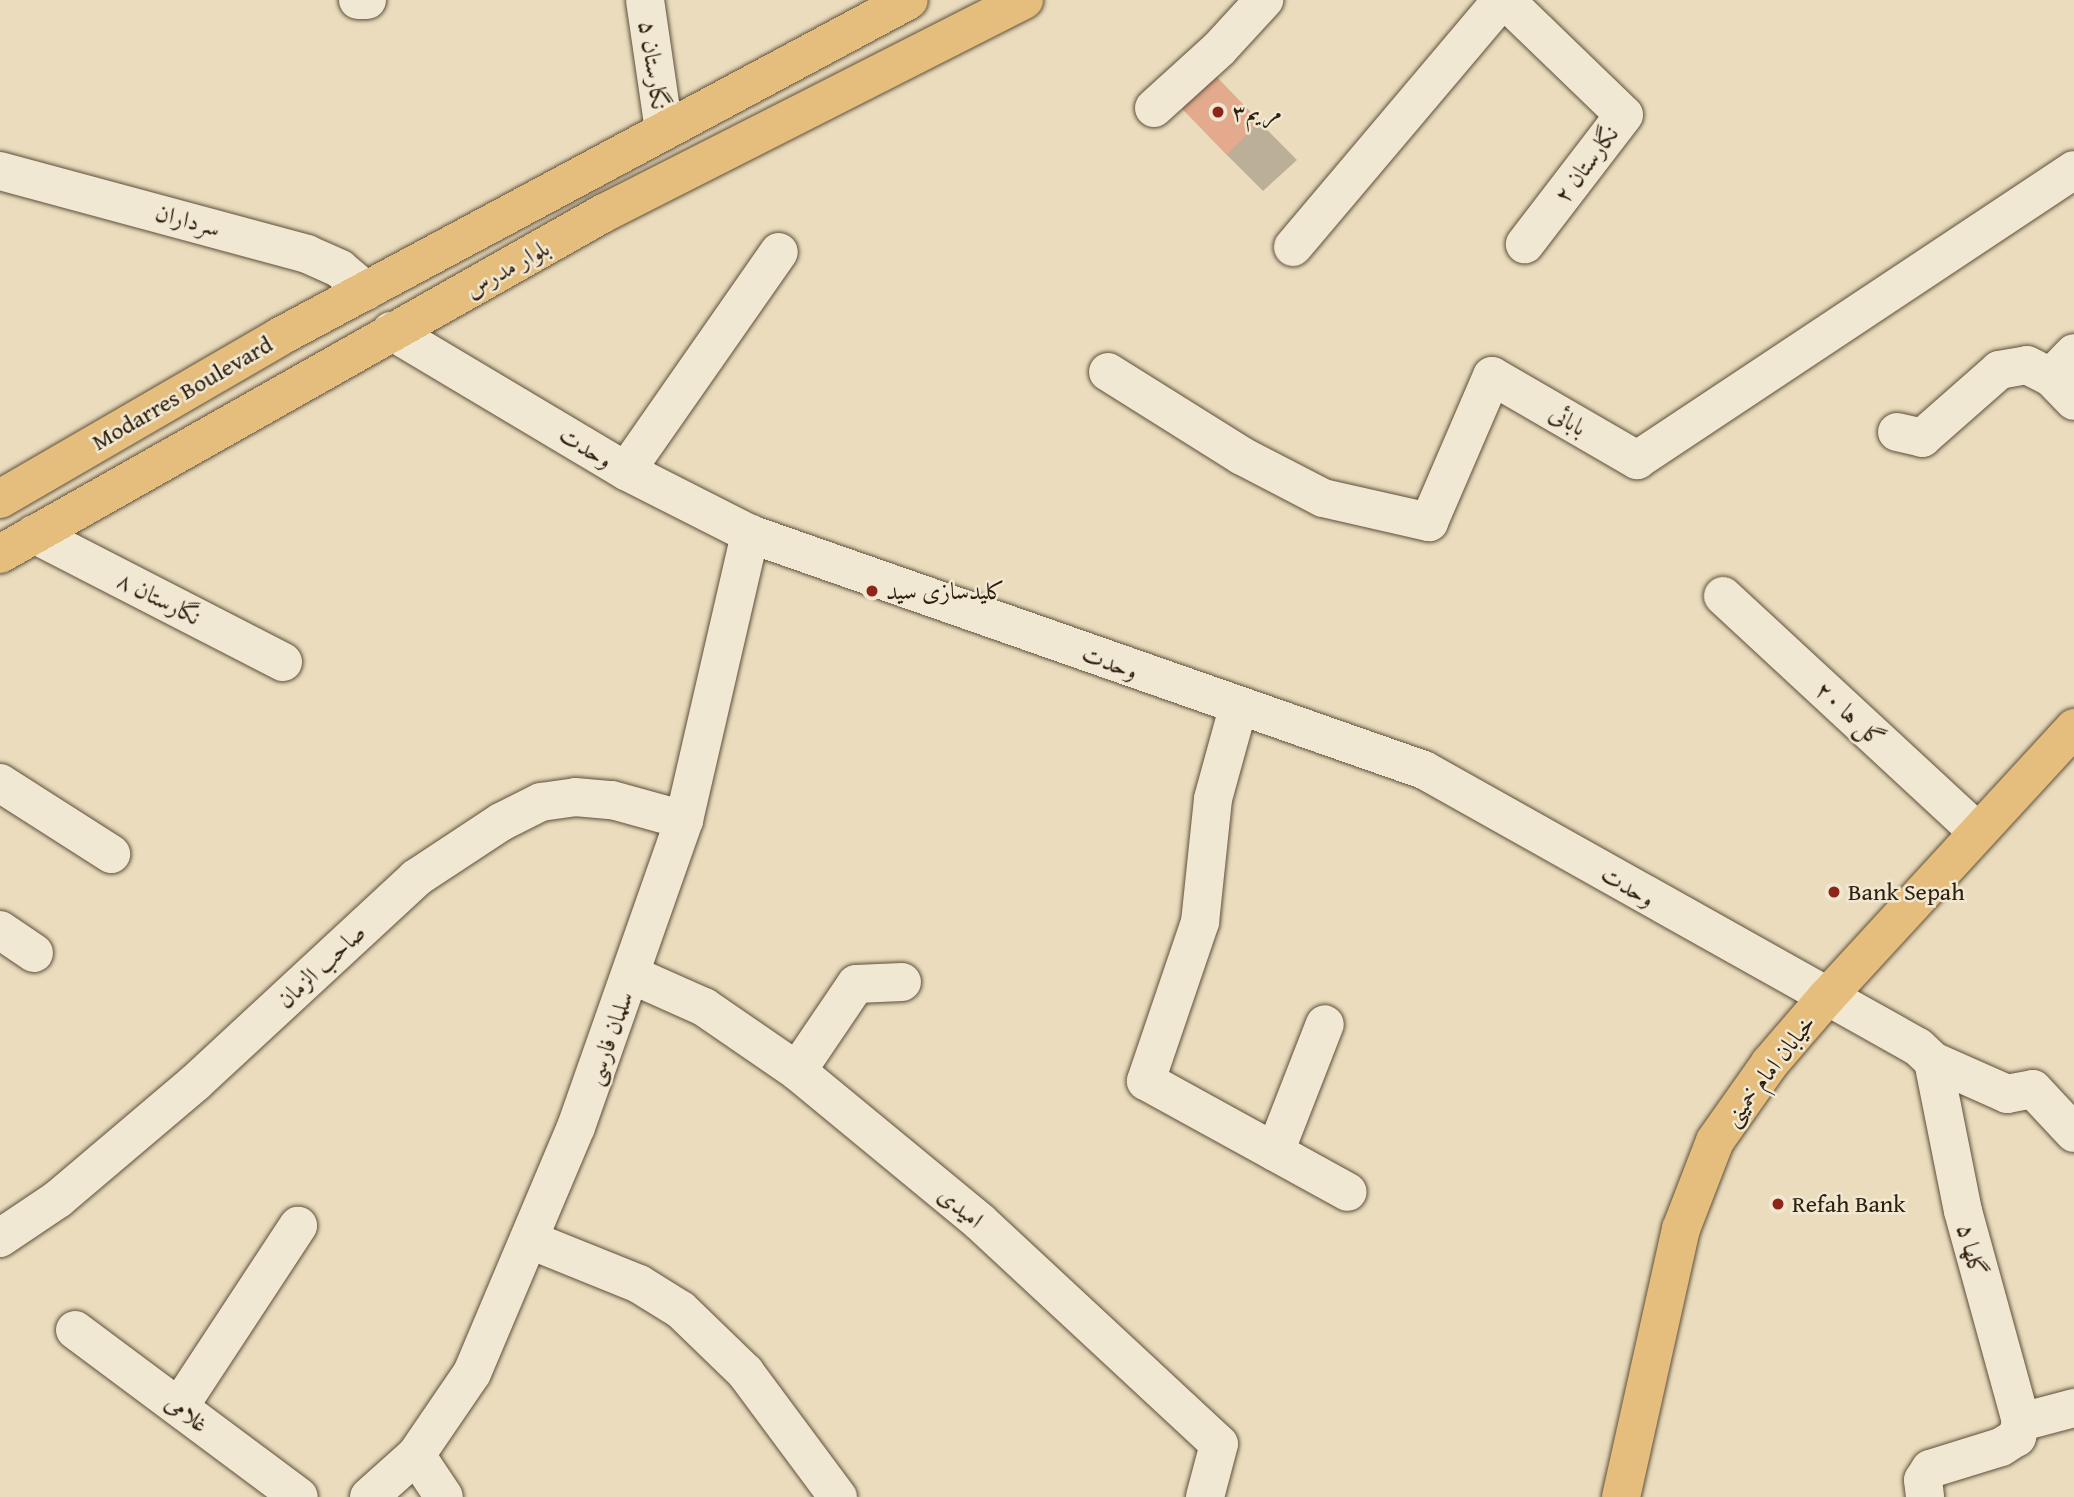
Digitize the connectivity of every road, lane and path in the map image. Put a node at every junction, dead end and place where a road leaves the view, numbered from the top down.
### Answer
1 (358, 0) edge
2 (367, 0) edge
3 (645, 0) edge
4 (909, 0) edge
5 (1024, 0) edge
6 (1264, 0) edge
7 (1504, 0) edge
8 (1154, 108) dead end
9 (664, 131) junction
10 (2074, 170) edge
11 (0, 171) edge
12 (1525, 244) dead end
13 (1293, 247) dead end
14 (779, 252) dead end
15 (366, 290) junction
16 (391, 331) junction
17 (1108, 372) dead end
18 (2066, 377) edge
19 (1898, 432) dead end
20 (626, 471) junction
21 (0, 499) edge
22 (34, 534) junction
23 (750, 534) junction
24 (0, 554) edge
25 (1723, 596) dead end
26 (283, 662) dead end
27 (1238, 708) junction
28 (2074, 729) edge
29 (0, 783) edge
30 (684, 820) junction
31 (1977, 831) junction
32 (111, 854) dead end
33 (0, 930) edge
34 (34, 953) dead end
35 (632, 975) junction
36 (902, 982) dead end
37 (1826, 998) junction
38 (1325, 1024) dead end
39 (1933, 1061) junction
40 (797, 1071) junction
41 (2074, 1133) edge
42 (1275, 1152) junction
43 (1348, 1192) dead end
44 (298, 1226) dead end
45 (0, 1238) edge
46 (530, 1240) junction
47 (75, 1330) dead end
48 (179, 1407) junction
49 (2074, 1408) edge
50 (2021, 1422) junction
51 (416, 1455) junction
52 (299, 1497) edge
53 (369, 1497) edge
54 (444, 1497) edge
55 (838, 1497) edge
56 (1205, 1497) edge
57 (1621, 1497) edge
58 (1925, 1497) edge

1 - 2 street
3 - 9 street, نگارستان ۵
4 - 9 main road, بلوار مدرس
5 - 16 main road, بلوار مدرس
6 - 8 street
7 - 12 street, نگارستان ۲
7 - 13 street
9 - 15 main road, بلوار مدرس
10 - 17 street, بابائی
11 - 15 street, سرداران
14 - 20 street
15 - 16 main road
15 - 21 main road, Modarres Boulevard
16 - 20 street, وحدت
16 - 22 main road, بلوار مدرس
18 - 19 street
20 - 23 street, وحدت
22 - 24 main road, بلوار مدرس
22 - 26 street, نگارستان ۸
23 - 27 street, وحدت
23 - 30 street, سلمان فارسی
25 - 31 street, گل ها ۲۰
27 - 37 street, وحدت
27 - 42 street
28 - 31 main road, خیابان امام خمینی
29 - 32 street
30 - 35 street, سلمان فارسی
30 - 45 street, صاحب الزمان
31 - 37 main road, خیابان امام خمینی
33 - 34 street
35 - 40 street, امیدی
35 - 46 street, سلمان فارسی
36 - 40 street
37 - 39 street
37 - 57 main road, خیابان امام خمینی
38 - 42 street
39 - 41 street
39 - 50 street, گلها ۵
40 - 56 street, امیدی
42 - 43 street
44 - 48 street
46 - 51 street, سلمان فارسی
46 - 55 street
47 - 48 street, غلامی
48 - 52 street, غلامی
49 - 50 street
50 - 58 street
51 - 53 street, سلمان فارسی
51 - 54 street

